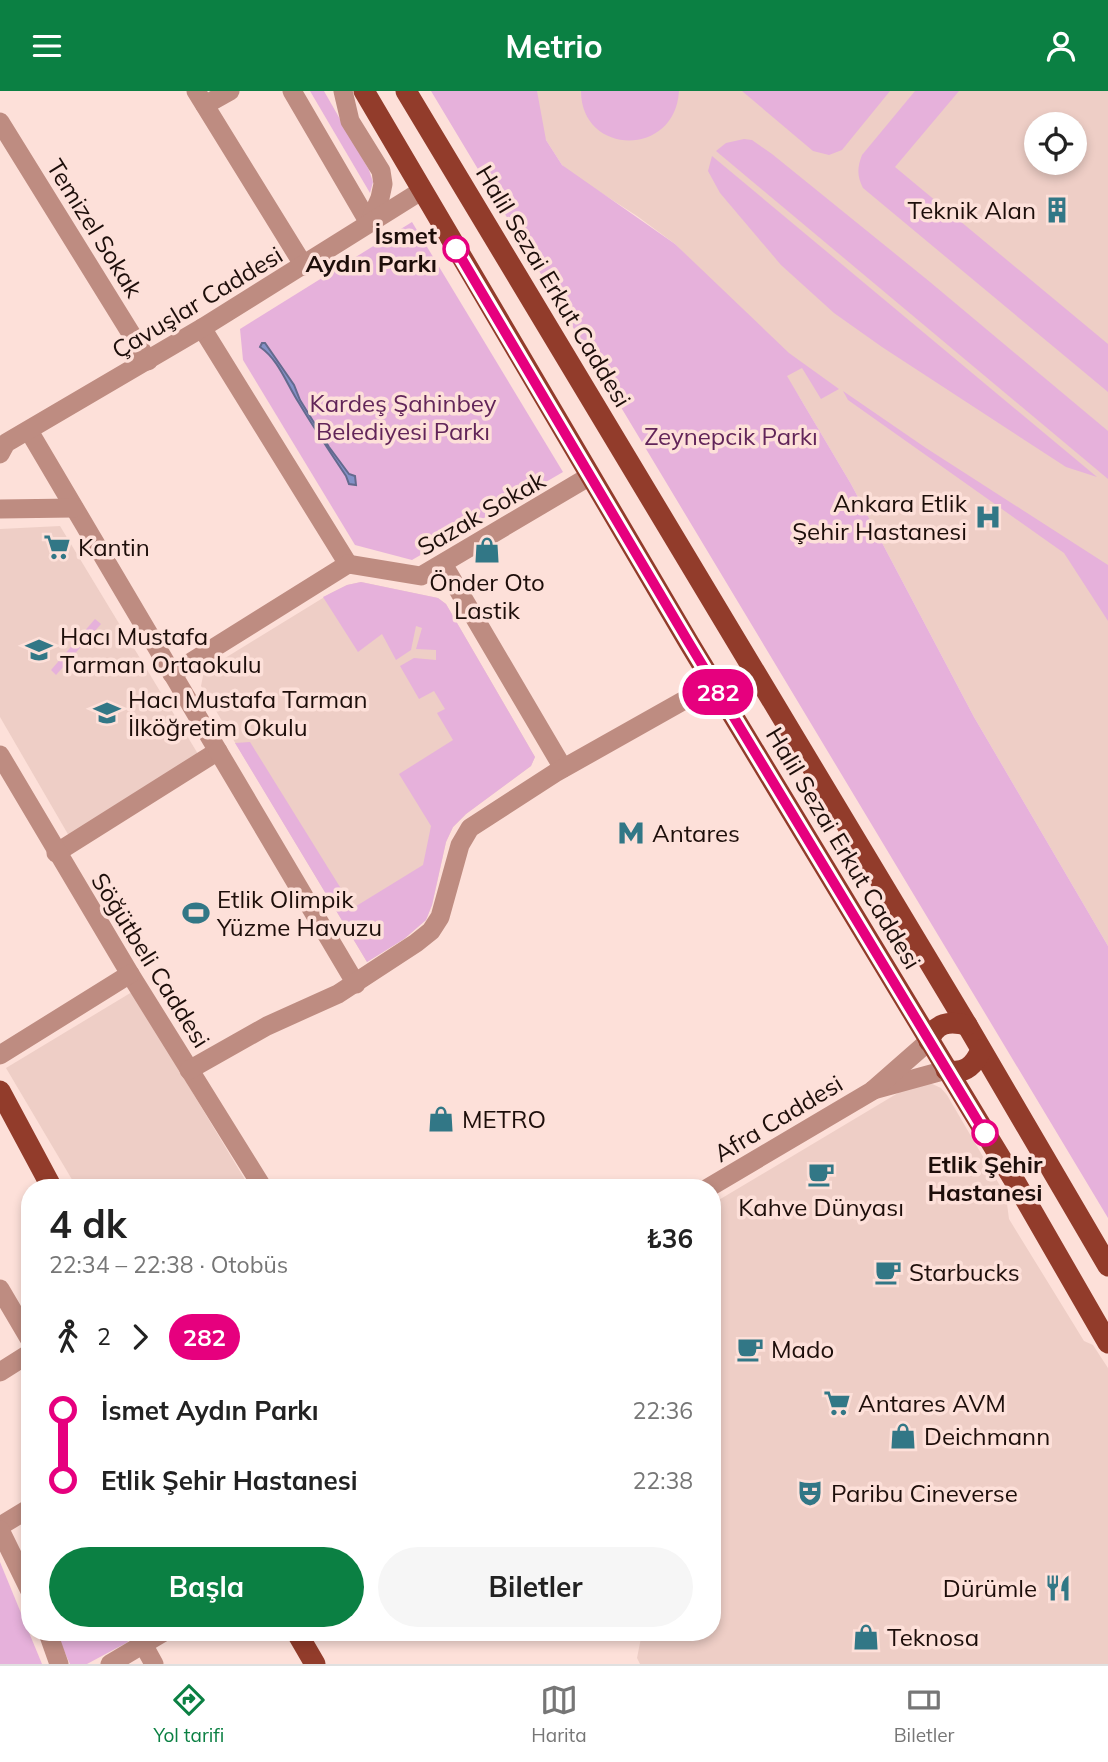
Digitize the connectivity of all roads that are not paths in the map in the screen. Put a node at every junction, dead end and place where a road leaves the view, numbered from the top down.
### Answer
1 (230, 91) edge
2 (292, 91) edge
3 (343, 91) edge
4 (364, 91) edge
5 (406, 91) edge
6 (200, 98) edge
7 (0, 122) edge
8 (421, 191) junction
9 (369, 223) junction
10 (304, 266) junction
11 (202, 328) junction
12 (148, 361) junction
13 (29, 431) junction
14 (2, 443) edge
15 (590, 476) junction
16 (74, 508) junction
17 (0, 509) edge
18 (348, 564) junction
19 (443, 564) junction
20 (172, 674) junction
21 (713, 684) junction
22 (218, 751) junction
23 (0, 755) edge
24 (563, 768) junction
25 (57, 853) junction
26 (130, 974) junction
27 (356, 984) junction
28 (967, 1025) junction
29 (929, 1041) junction
30 (981, 1050) junction
31 (0, 1055) edge
32 (190, 1070) junction
33 (946, 1070) junction
34 (872, 1090) junction
35 (0, 1091) edge
36 (47, 1179) edge
37 (257, 1179) edge
38 (721, 1180) edge
39 (1108, 1266) edge
40 (0, 1289) edge
41 (21, 1325) edge
42 (1108, 1343) edge
43 (21, 1359) edge
44 (0, 1373) edge
45 (21, 1514) edge
46 (0, 1528) edge
47 (21, 1572) edge
48 (51, 1641) edge
49 (148, 1641) edge
50 (302, 1641) edge
51 (143, 1644) junction
52 (59, 1664) edge
53 (110, 1664) edge
54 (154, 1664) edge
55 (315, 1664) edge

1 - 6 street
2 - 9 street
3 - 9 street
4 - 8 main road, Halil Sezai Erkut Caddesi
5 - 28 main road, Halil Sezai Erkut Caddesi
6 - 10 street
7 - 12 street, Temizel Sokak
8 - 9 street, Çavuşlar Caddesi
8 - 15 main road, Halil Sezai Erkut Caddesi
9 - 10 street, Çavuşlar Caddesi
10 - 11 street, Çavuşlar Caddesi
11 - 12 street, Çavuşlar Caddesi
11 - 18 street
12 - 13 street, Çavuşlar Caddesi
13 - 14 street, Çavuşlar Caddesi
13 - 16 street
15 - 19 street, Sazak Sokak
15 - 21 main road, Halil Sezai Erkut Caddesi
16 - 17 street
16 - 20 street
18 - 19 street, Sazak Sokak
18 - 20 street
19 - 24 street
20 - 22 street
21 - 24 street
21 - 29 main road, Halil Sezai Erkut Caddesi
22 - 25 street
22 - 27 street
23 - 25 street, Söğütbeli Caddesi
24 - 27 street
25 - 26 street, Söğütbeli Caddesi
26 - 31 street
26 - 32 street, Söğütbeli Caddesi
27 - 32 street
28 - 29 main road
28 - 30 main road, Halil Sezai Erkut Caddesi
29 - 33 main road, Halil Sezai Erkut Caddesi
29 - 34 street, Afra Caddesi
30 - 33 main road
30 - 39 main road, Halil Sezai Erkut Caddesi
32 - 37 street, Söğütbeli Caddesi
33 - 34 street, Afra Caddesi
33 - 42 main road, Halil Sezai Erkut Caddesi
34 - 38 street, Afra Caddesi
35 - 36 main road
40 - 41 street
43 - 44 street
45 - 46 street
46 - 47 street
48 - 52 street
49 - 51 street
50 - 55 main road
51 - 53 street
51 - 54 street

